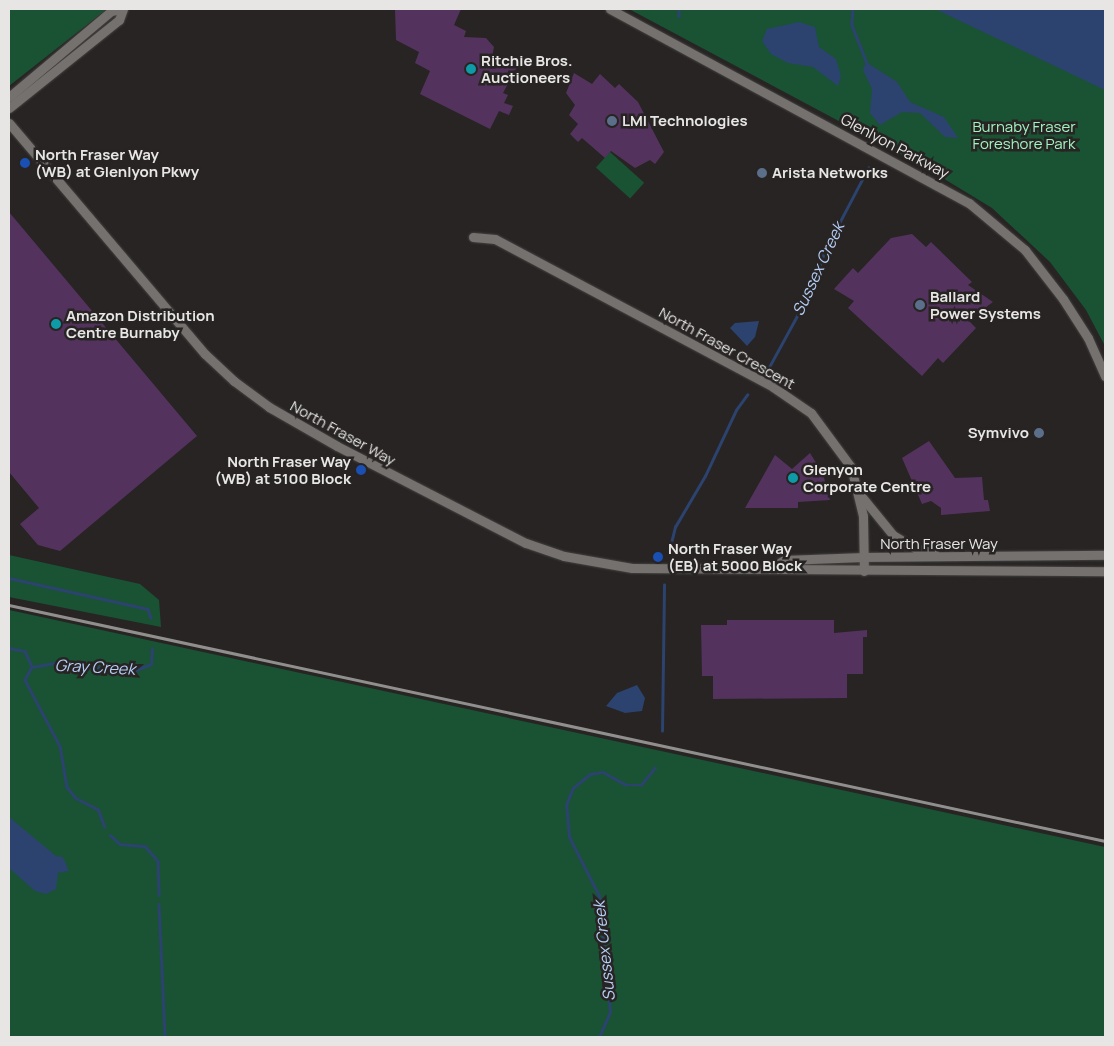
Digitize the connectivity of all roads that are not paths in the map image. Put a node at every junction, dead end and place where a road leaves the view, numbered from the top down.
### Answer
1 (122, 9) edge
2 (610, 9) edge
3 (9, 97) edge
4 (9, 108) edge
5 (9, 123) edge
6 (473, 237) dead end
7 (1105, 376) edge
8 (860, 494) junction
9 (1105, 555) edge
10 (945, 556) junction
11 (864, 557) junction
12 (774, 566) junction
13 (864, 571) junction
14 (1105, 572) edge

1 - 3 street
1 - 4 street
2 - 7 street, Glenlyon Parkway
5 - 12 street, North Fraser Way
6 - 8 street, North Fraser Crescent
8 - 10 street
8 - 11 street, North Fraser Crescent
9 - 10 street, North Fraser Way
10 - 11 street, North Fraser Way
11 - 12 street, North Fraser Way
11 - 13 street, North Fraser Crescent
12 - 13 street, North Fraser Way
13 - 14 street, North Fraser Way

